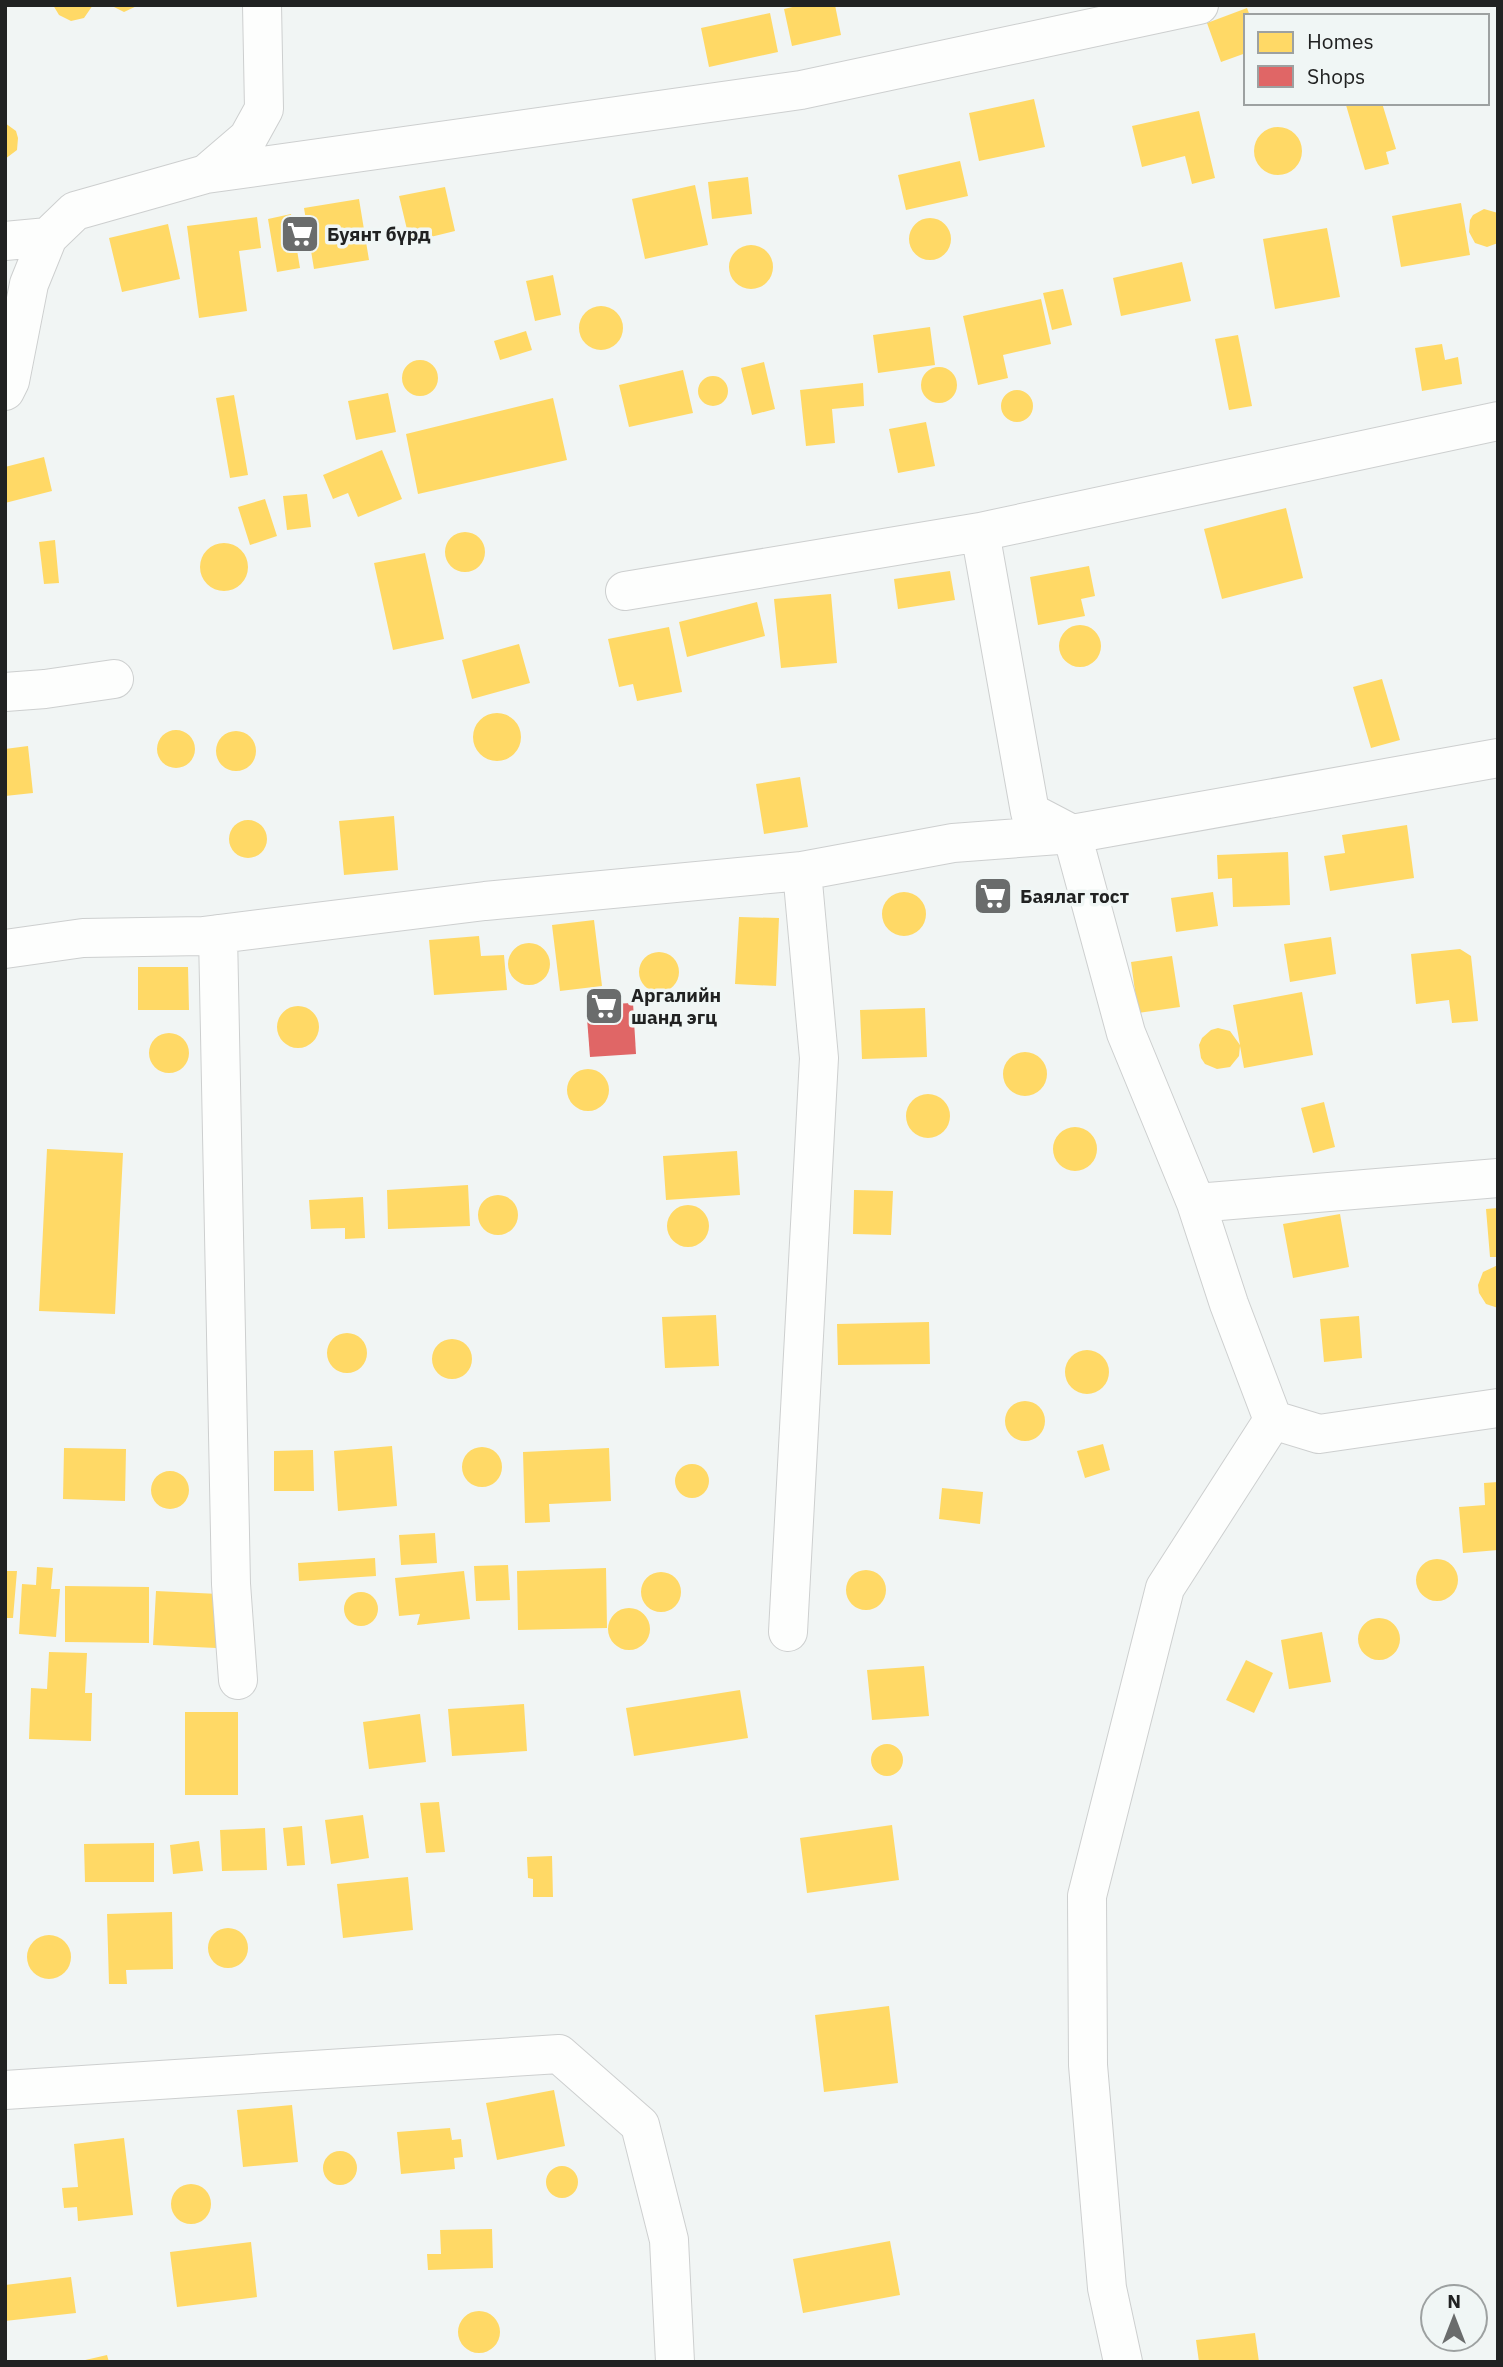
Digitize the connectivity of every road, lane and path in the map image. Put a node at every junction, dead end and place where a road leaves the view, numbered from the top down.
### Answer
1 (262, 5) edge
2 (1199, 5) edge
3 (206, 174) junction
4 (48, 237) junction
5 (5, 241) edge
6 (5, 391) edge
7 (1498, 421) edge
8 (980, 532) junction
9 (625, 591) dead end
10 (114, 679) dead end
11 (5, 692) edge
12 (1498, 758) edge
13 (1072, 834) junction
14 (802, 871) junction
15 (218, 934) junction
16 (5, 949) edge
17 (1498, 1178) edge
18 (1196, 1203) junction
19 (1498, 1408) edge
20 (1273, 1420) junction
21 (788, 1632) dead end
22 (238, 1680) dead end
23 (5, 2090) edge
24 (675, 2362) edge
25 (1123, 2362) edge

1 - 3 street
2 - 3 street
3 - 4 street
4 - 5 street
4 - 6 street
7 - 8 street
8 - 9 street
8 - 13 street
10 - 11 street
12 - 13 street
13 - 14 street
13 - 18 street
14 - 15 street
14 - 21 street
15 - 16 street
15 - 22 street
17 - 18 street
18 - 20 street
19 - 20 street
20 - 25 street
23 - 24 street

